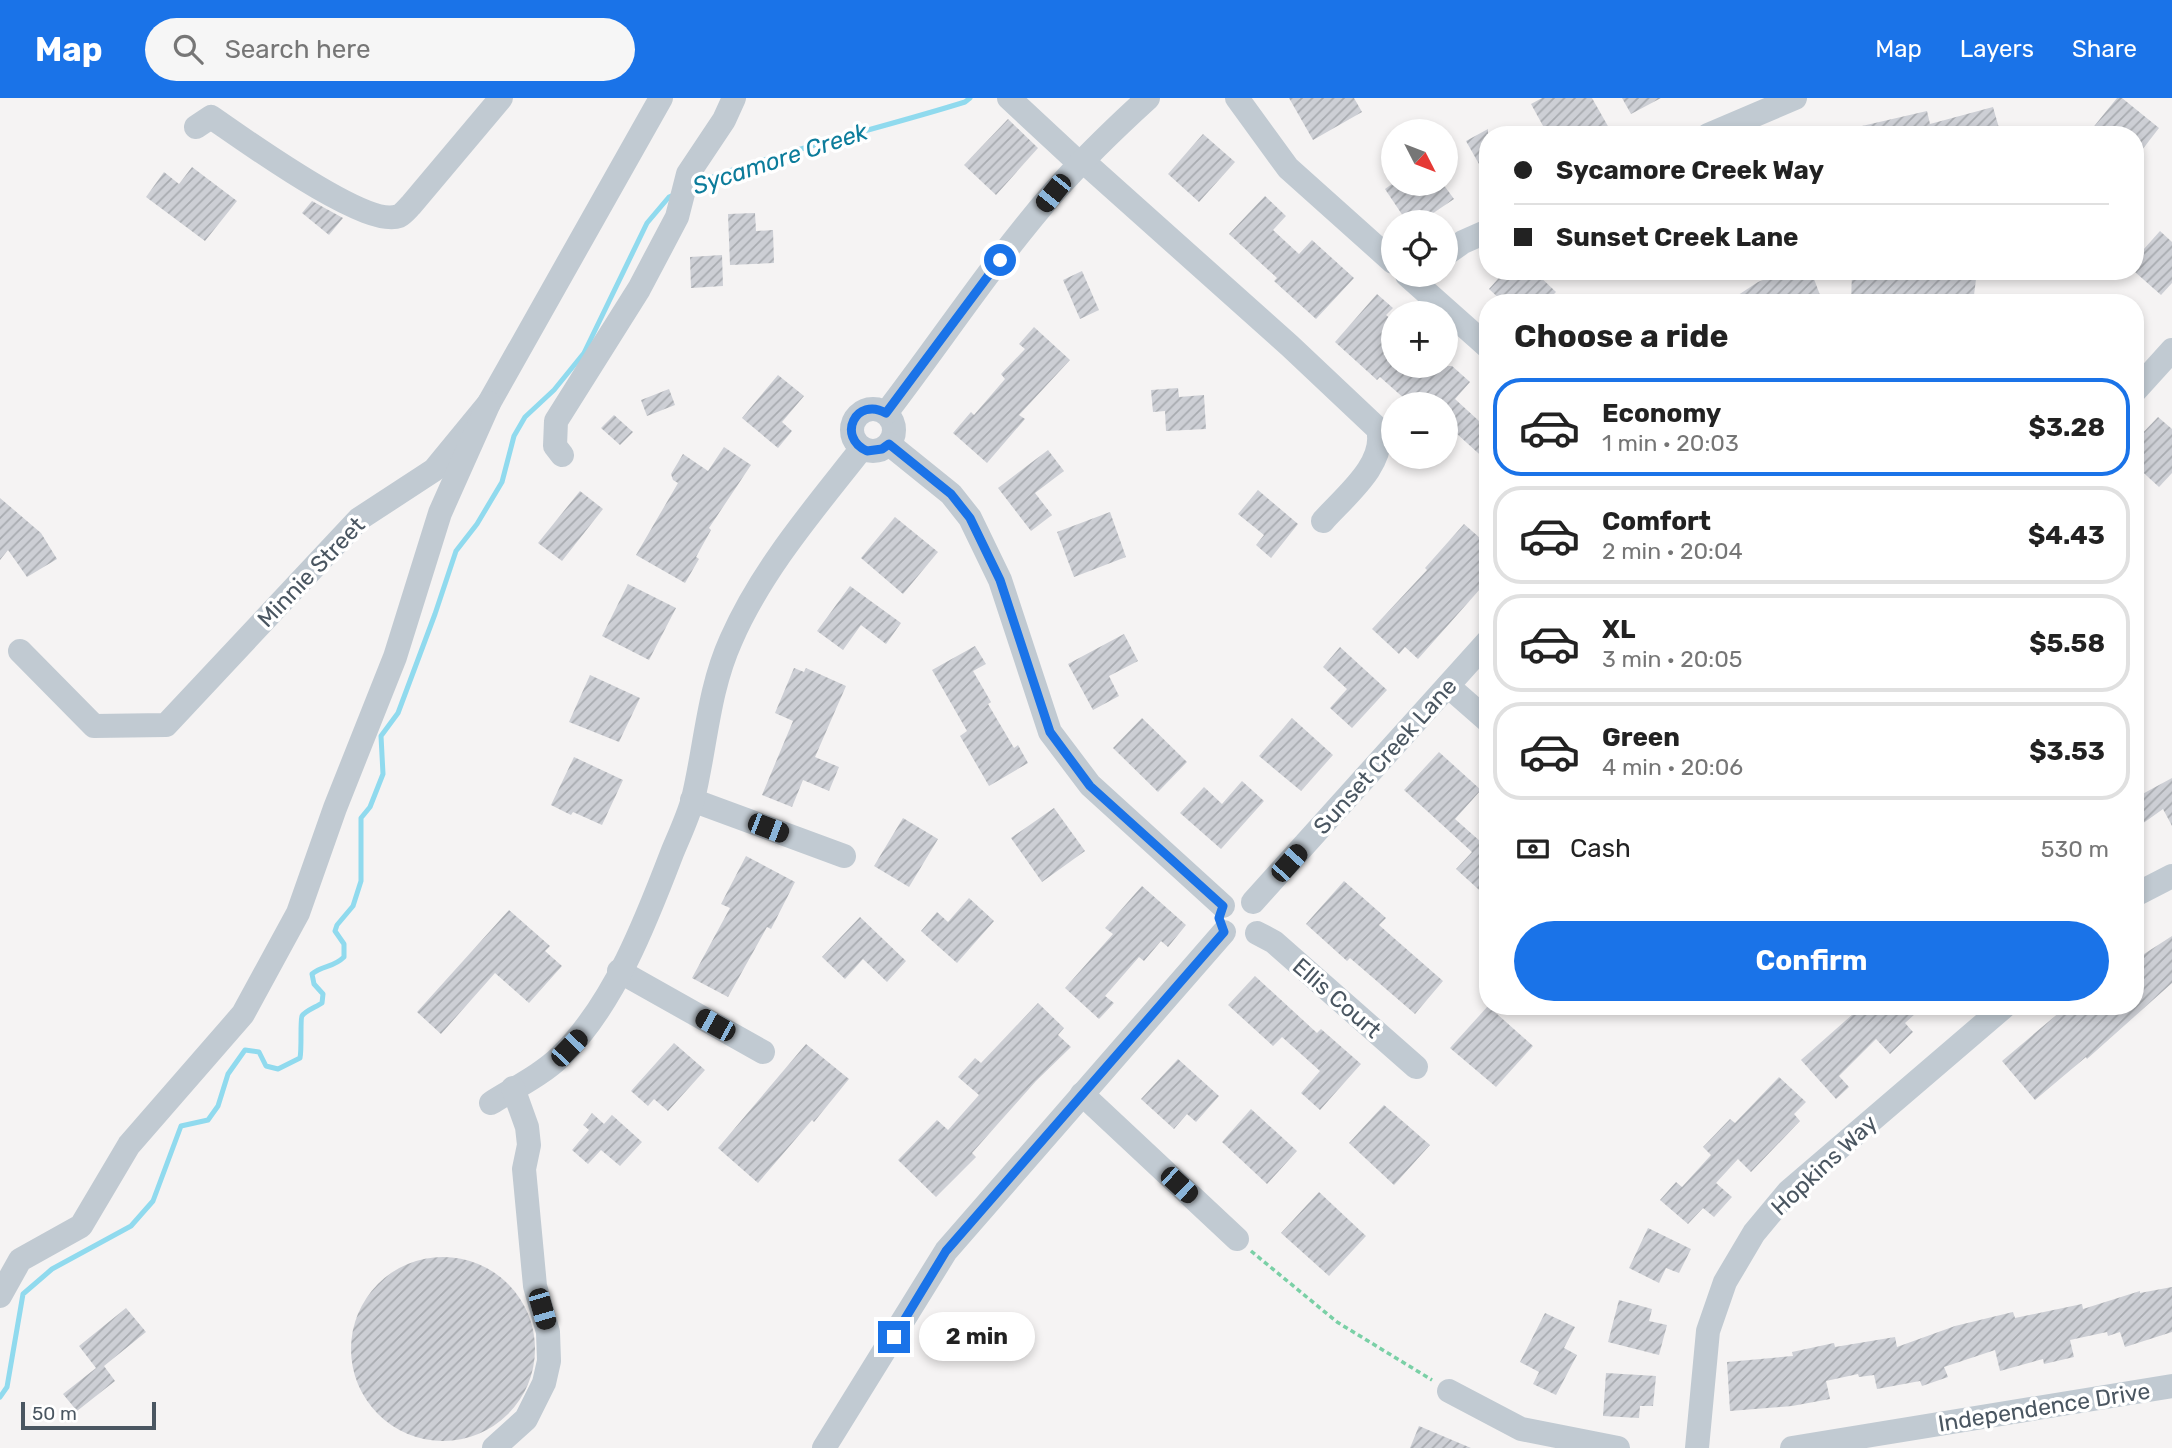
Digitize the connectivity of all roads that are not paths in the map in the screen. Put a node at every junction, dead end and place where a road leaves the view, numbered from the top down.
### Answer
1 (500, 98) edge
2 (661, 98) edge
3 (734, 98) edge
4 (1009, 98) edge
5 (1148, 98) edge
6 (1237, 98) edge
7 (1795, 98) edge
8 (1729, 126) edge
9 (196, 127) dead end
10 (1081, 162) junction
11 (1479, 235) edge
12 (1458, 246) edge
13 (1381, 251) edge
14 (1425, 287) edge
15 (1479, 338) edge
16 (2172, 350) edge
17 (2144, 381) edge
18 (489, 404) junction
19 (886, 413) junction
20 (889, 444) junction
21 (862, 448) junction
22 (562, 455) dead end
23 (1323, 521) dead end
24 (20, 651) dead end
25 (1479, 651) edge
26 (1448, 686) junction
27 (1479, 713) edge
28 (692, 800) junction
29 (844, 856) dead end
30 (2172, 876) edge
31 (2144, 890) edge
32 (1254, 902) junction
33 (1223, 906) junction
34 (1224, 932) junction
35 (1256, 933) junction
36 (619, 971) junction
37 (1994, 1015) edge
38 (763, 1052) dead end
39 (1416, 1067) dead end
40 (513, 1088) junction
41 (1082, 1094) junction
42 (491, 1103) dead end
43 (1237, 1239) road end
44 (0, 1296) edge
45 (2172, 1386) edge
46 (1449, 1391) road end
47 (1517, 1438) edge
48 (494, 1448) edge
49 (824, 1448) edge
50 (1618, 1448) edge
51 (1697, 1448) edge
52 (1792, 1448) edge

1 - 9 street
2 - 18 street, Minnie Street
3 - 22 street
4 - 10 street
5 - 10 street
6 - 13 street
7 - 8 street
10 - 19 street
10 - 23 street
11 - 12 street
14 - 15 street
16 - 17 street
18 - 24 street, Minnie Street
18 - 44 street
19 - 20 street
19 - 21 street
20 - 21 street
20 - 33 street
21 - 28 street
25 - 26 street, Sunset Creek Lane
26 - 27 street
26 - 32 street, Sunset Creek Lane
28 - 29 street
28 - 36 street
30 - 31 street
32 - 33 street
32 - 35 street
33 - 34 street
34 - 35 street
34 - 41 street
35 - 39 street, Ellis Court
36 - 38 street
36 - 40 street
37 - 51 street, Hopkins Way
40 - 42 street
40 - 48 street
41 - 43 street
41 - 49 street
45 - 52 street, Independence Drive
46 - 47 street
47 - 50 street

